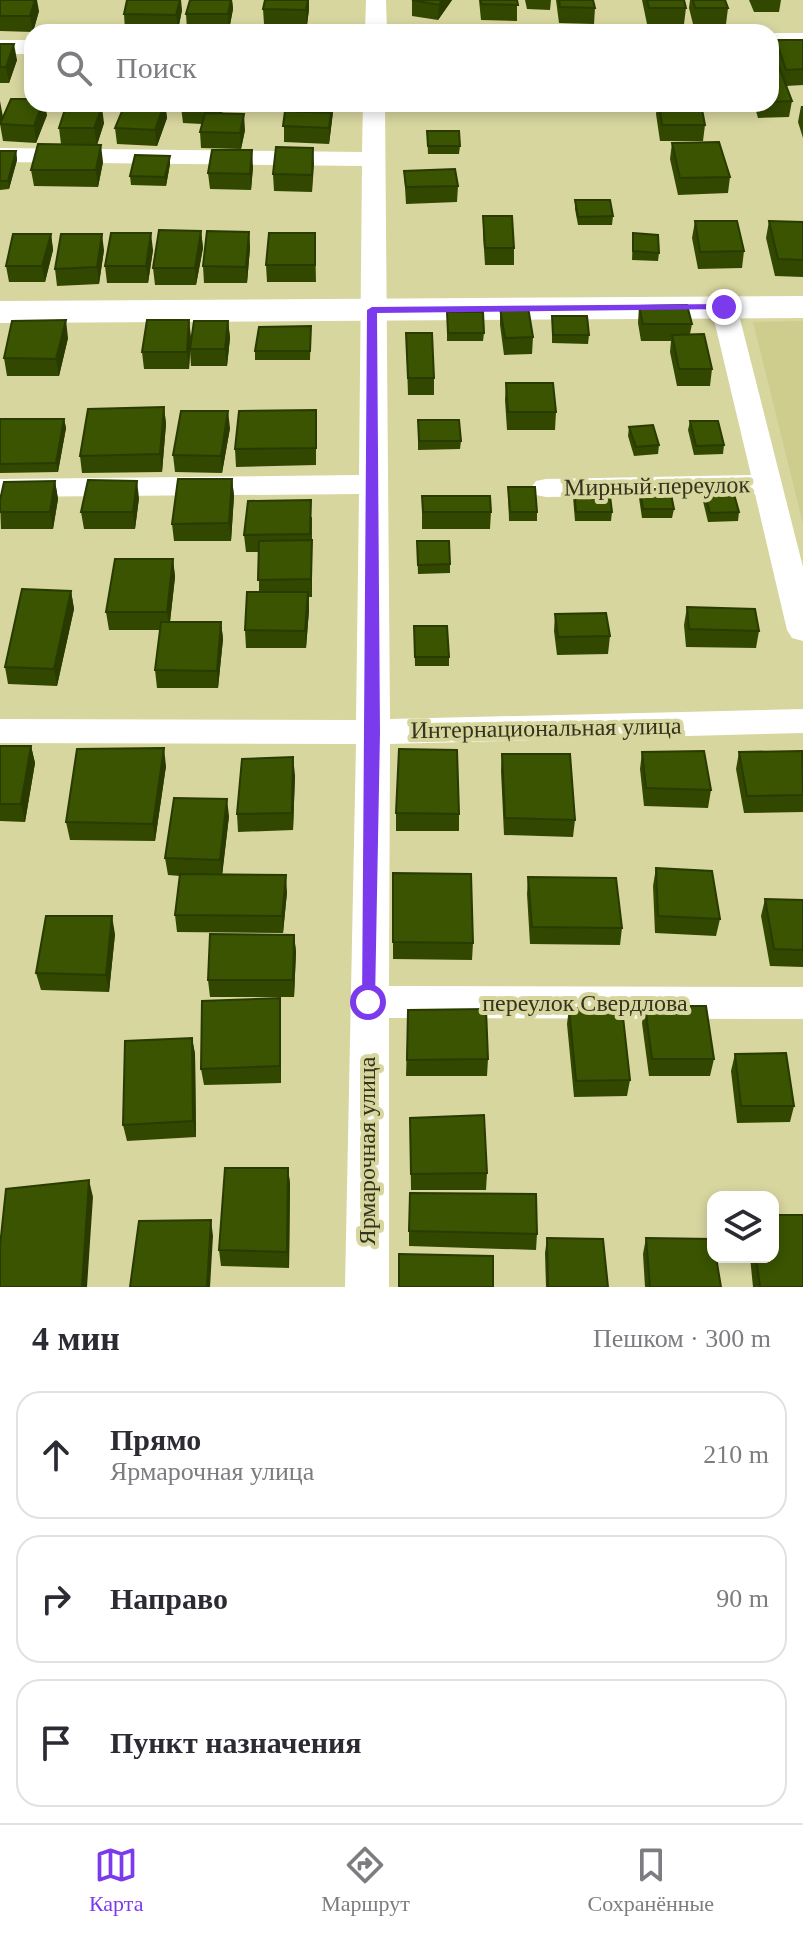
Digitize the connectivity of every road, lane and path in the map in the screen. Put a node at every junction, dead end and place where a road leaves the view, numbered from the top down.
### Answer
1 (376, 0) edge
2 (376, 24) edge
3 (779, 39) edge
4 (803, 39) edge
5 (0, 47) edge
6 (24, 47) edge
7 (374, 112) edge
8 (0, 155) edge
9 (371, 159) junction
10 (724, 307) junction
11 (803, 307) edge
12 (372, 310) junction
13 (0, 312) edge
14 (374, 484) junction
15 (767, 484) junction
16 (0, 488) edge
17 (546, 488) dead end
18 (803, 630) edge
19 (803, 721) edge
20 (0, 731) edge
21 (373, 732) junction
22 (368, 1002) junction
23 (803, 1003) edge
24 (367, 1287) edge

1 - 2 street
3 - 4 street
5 - 6 street
7 - 9 street, Ярмарочная улица
8 - 9 street
9 - 12 street, Ярмарочная улица
10 - 11 main road
10 - 12 main road
10 - 15 street
12 - 13 main road
12 - 14 street, Ярмарочная улица
14 - 16 street
14 - 21 street, Ярмарочная улица
15 - 17 street, Мирный переулок
15 - 18 street
19 - 21 street, Интернациональная улица
20 - 21 street, Интернациональная улица
21 - 22 street, Ярмарочная улица
22 - 23 street, переулок Свердлова
22 - 24 street, Ярмарочная улица

